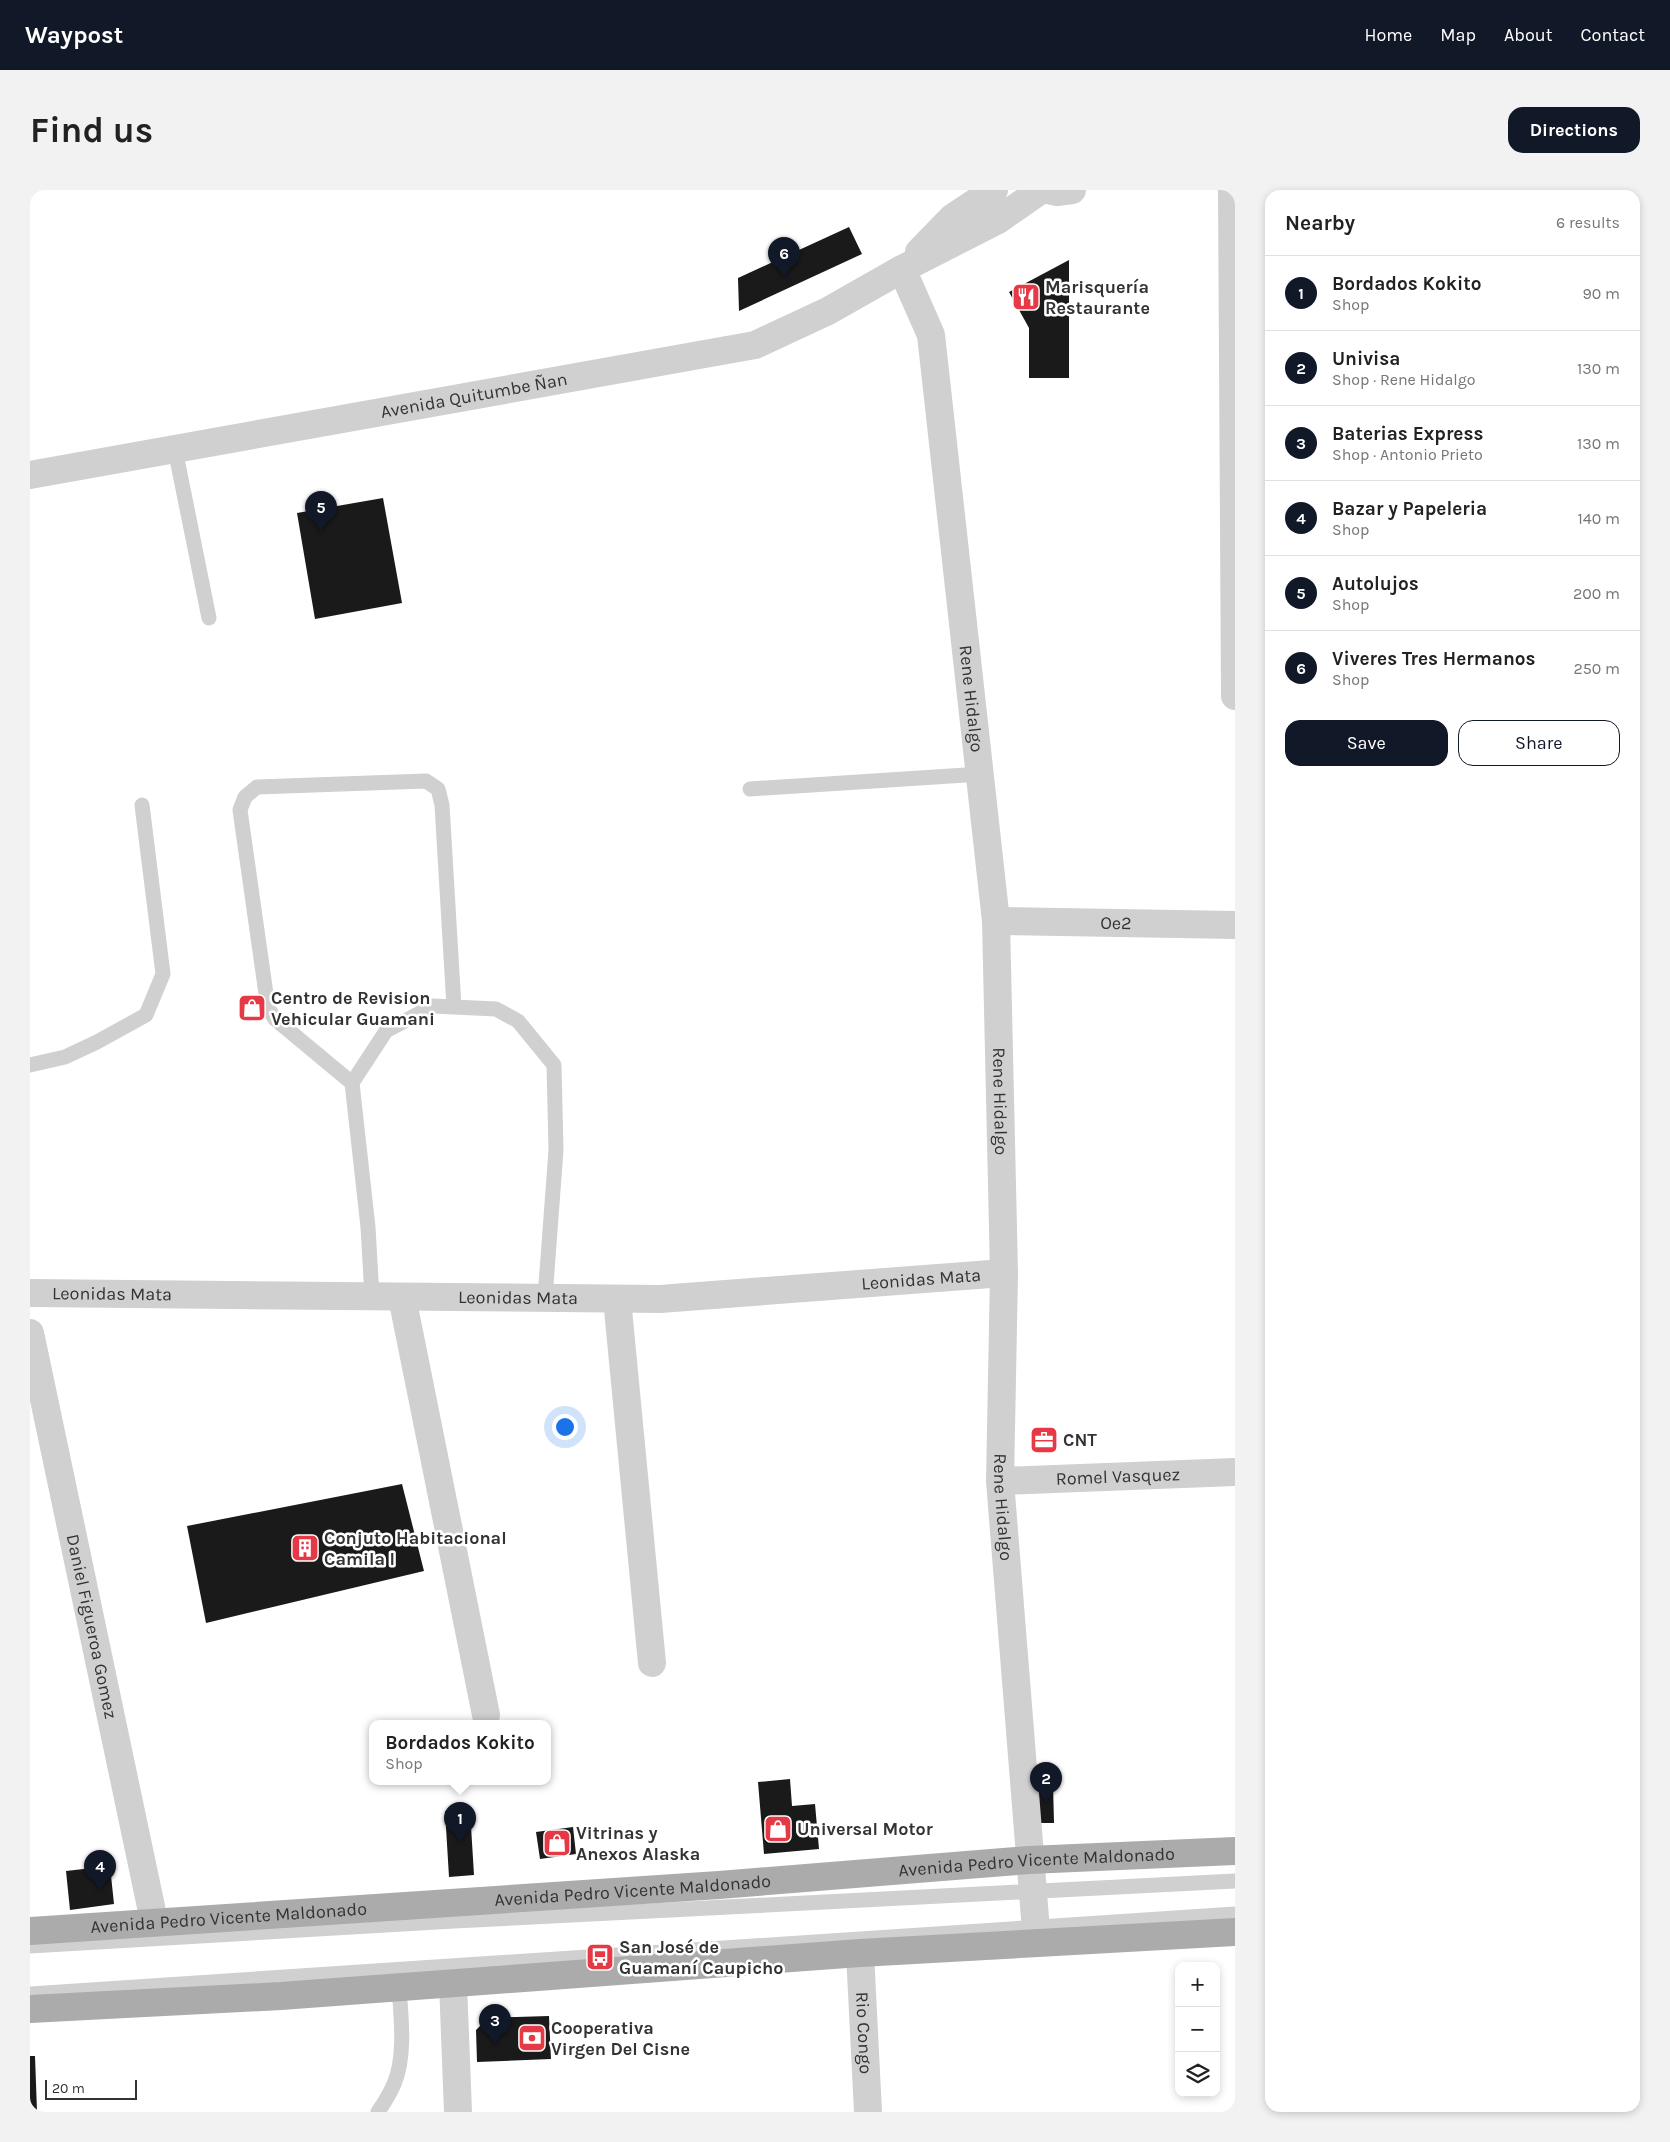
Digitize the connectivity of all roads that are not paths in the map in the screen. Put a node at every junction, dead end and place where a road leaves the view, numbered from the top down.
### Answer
1 (994, 190) edge
2 (1041, 190) edge
3 (1048, 190) edge
4 (1072, 190) edge
5 (1232, 190) edge
6 (902, 269) junction
7 (175, 449) junction
8 (30, 475) edge
9 (209, 618) dead end
10 (1235, 696) edge
11 (981, 774) junction
12 (750, 789) dead end
13 (142, 805) dead end
14 (996, 920) junction
15 (1235, 925) edge
16 (454, 1007) junction
17 (30, 1065) edge
18 (352, 1083) junction
19 (1004, 1273) junction
20 (30, 1293) edge
21 (372, 1297) junction
22 (402, 1297) junction
23 (545, 1298) junction
24 (616, 1299) junction
25 (30, 1333) edge
26 (1235, 1472) edge
27 (1000, 1481) junction
28 (652, 1663) dead end
29 (486, 1715) dead end
30 (1235, 1851) edge
31 (1029, 1860) junction
32 (1235, 1881) edge
33 (1032, 1891) junction
34 (1235, 1914) edge
35 (154, 1921) junction
36 (30, 1931) edge
37 (1235, 1932) edge
38 (1036, 1935) junction
39 (30, 1946) edge
40 (860, 1953) junction
41 (453, 1982) junction
42 (399, 1987) junction
43 (30, 1994) edge
44 (30, 2009) edge
45 (378, 2112) edge
46 (458, 2112) edge
47 (868, 2112) edge

1 - 6 street, Avenida Quitumbe Ñan
2 - 6 street, Avenida Quitumbe Ñan
3 - 4 street
5 - 10 street
6 - 7 street, Avenida Quitumbe Ñan
6 - 11 street, Rene Hidalgo
7 - 8 street, Avenida Quitumbe Ñan
7 - 9 lane
11 - 12 lane
11 - 14 street, Rene Hidalgo
13 - 17 lane
14 - 15 street, Oe2
14 - 19 street, Rene Hidalgo
16 - 18 lane
16 - 18 lane
16 - 23 lane
18 - 21 lane
19 - 24 street, Leonidas Mata
19 - 27 street, Rene Hidalgo
20 - 21 street, Leonidas Mata
21 - 22 street, Leonidas Mata
22 - 23 street, Leonidas Mata
22 - 29 street
23 - 24 street, Leonidas Mata
24 - 28 street
25 - 35 street, Daniel Figueroa Gomez
26 - 27 street, Romel Vasquez
27 - 31 street, Rene Hidalgo
30 - 31 main road, Avenida Pedro Vicente Maldonado
31 - 33 street, Rene Hidalgo
31 - 35 main road, Avenida Pedro Vicente Maldonado
32 - 33 lane
33 - 38 street, Rene Hidalgo
33 - 39 lane
34 - 38 lane
35 - 36 main road, Avenida Pedro Vicente Maldonado
37 - 38 main road
38 - 40 main road
38 - 43 lane
40 - 41 main road
40 - 47 street, Rio Congo
41 - 42 main road
41 - 46 street
42 - 44 main road
42 - 45 lane

